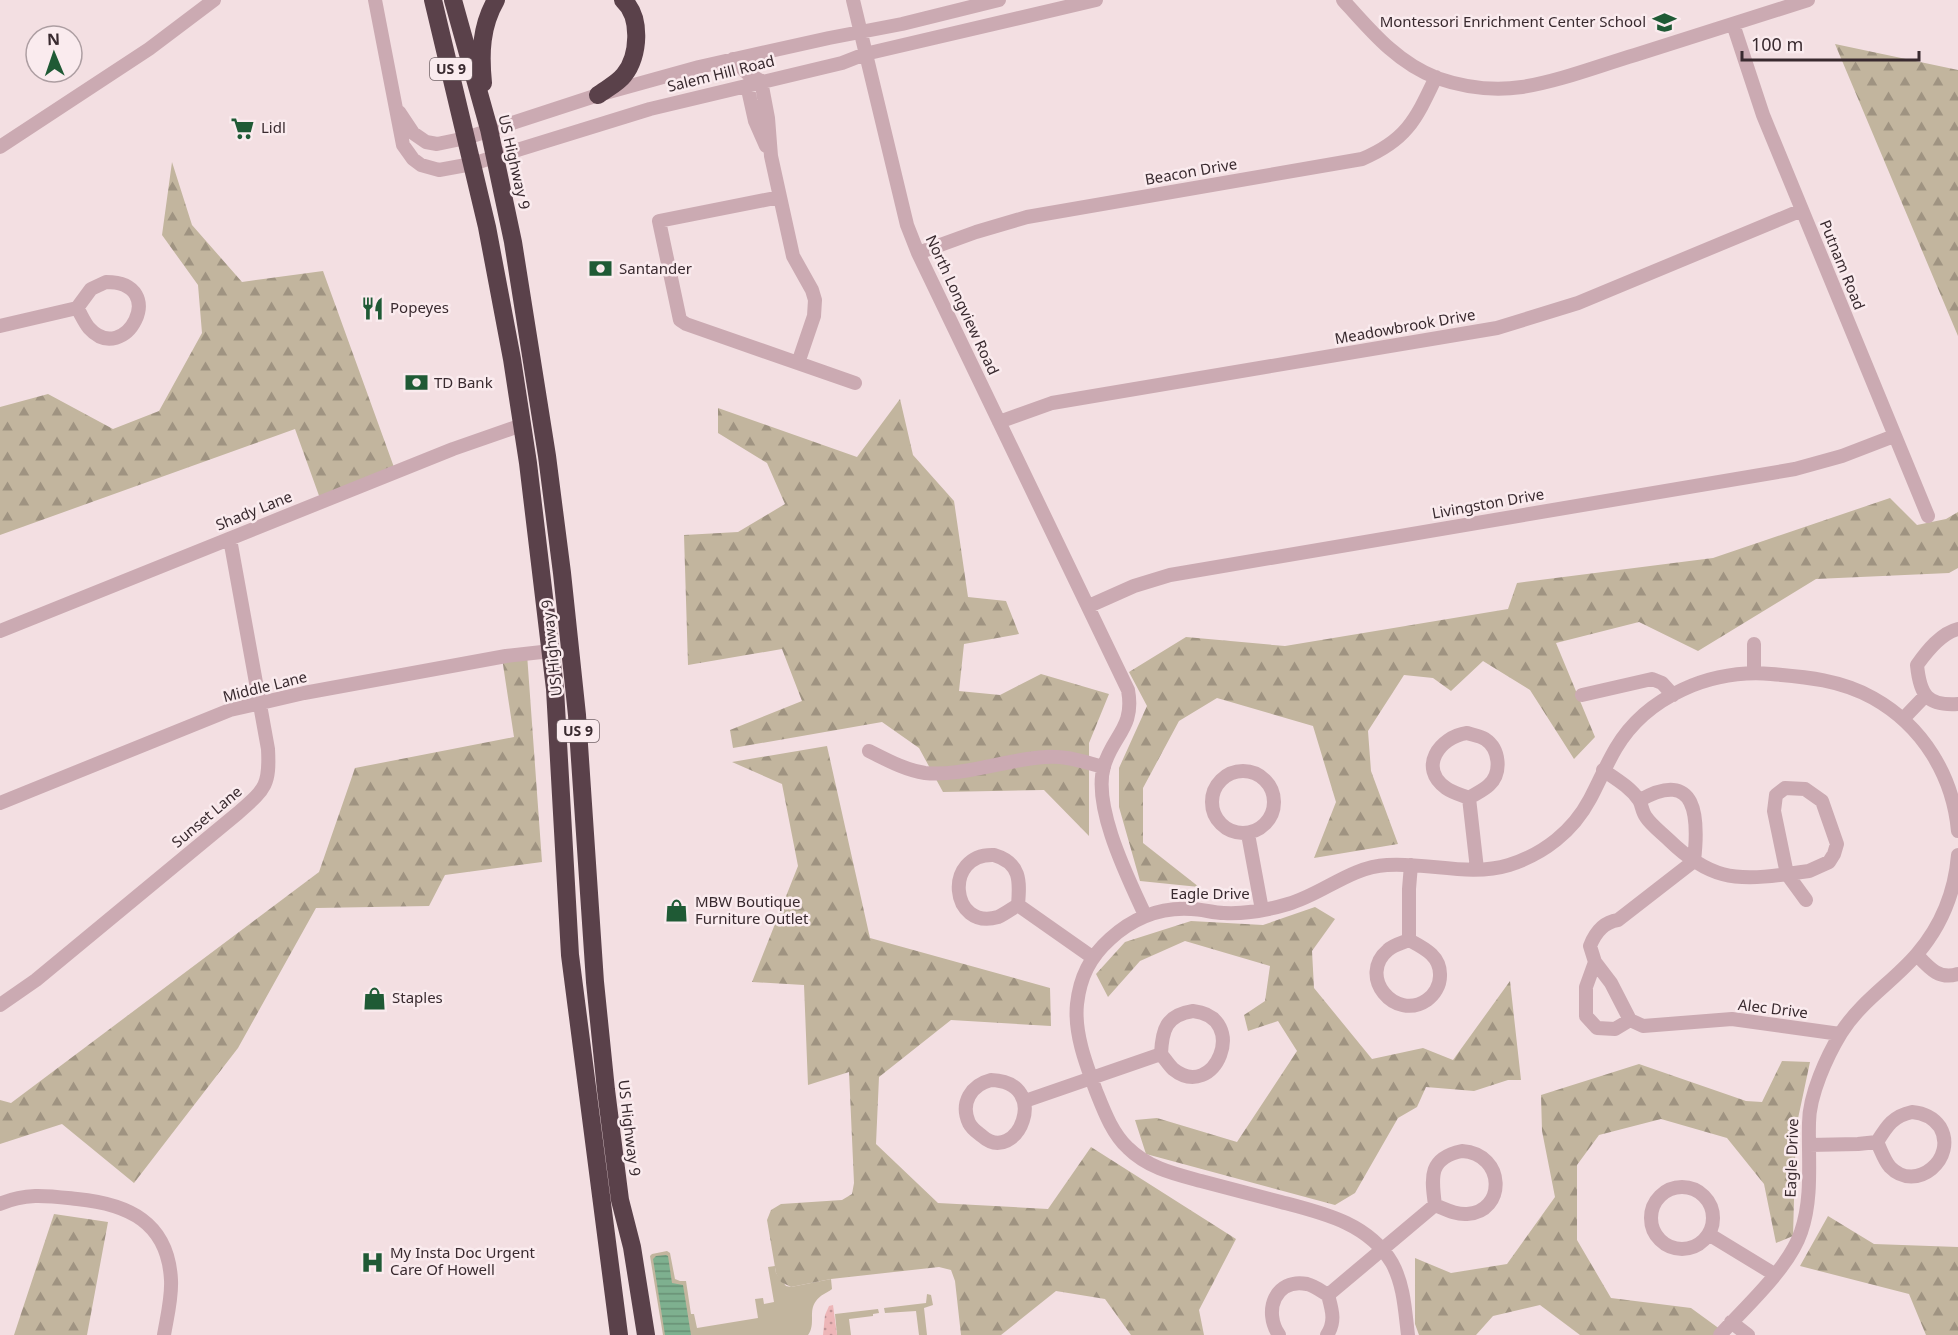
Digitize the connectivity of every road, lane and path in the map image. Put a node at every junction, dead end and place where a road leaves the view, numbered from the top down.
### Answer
1 (214, 0) edge
2 (375, 0) edge
3 (433, 0) edge
4 (453, 0) edge
5 (496, 0) edge
6 (623, 0) edge
7 (853, 0) edge
8 (999, 0) edge
9 (1096, 0) edge
10 (1343, 0) edge
11 (1809, 0) edge
12 (1733, 24) junction
13 (860, 33) junction
14 (865, 54) junction
15 (733, 59) junction
16 (1436, 77) junction
17 (761, 81) junction
18 (747, 85) junction
19 (598, 95) junction
20 (396, 108) junction
21 (487, 122) junction
22 (466, 138) junction
23 (0, 147) edge
24 (495, 155) junction
25 (771, 156) junction
26 (472, 164) junction
27 (780, 197) junction
28 (1802, 210) junction
29 (918, 253) junction
30 (77, 308) junction
31 (0, 326) edge
32 (798, 363) junction
33 (855, 383) dead end
34 (999, 422) junction
35 (522, 425) junction
36 (1894, 436) junction
37 (1928, 516) dead end
38 (230, 539) junction
39 (1089, 606) junction
40 (1958, 629) edge
41 (0, 631) edge
42 (1754, 644) dead end
43 (551, 651) junction
44 (1754, 673) junction
45 (1582, 695) dead end
46 (1673, 695) junction
47 (1925, 696) junction
48 (259, 704) junction
49 (1958, 704) edge
50 (1903, 719) junction
51 (869, 751) dead end
52 (1104, 767) junction
53 (1603, 770) junction
54 (1955, 792) edge
55 (1469, 798) junction
56 (1640, 801) junction
57 (0, 803) edge
58 (1958, 831) edge
59 (1248, 834) junction
60 (1958, 855) edge
61 (1694, 861) junction
62 (1411, 865) junction
63 (1477, 869) junction
64 (1787, 874) junction
65 (1806, 900) dead end
66 (1018, 905) junction
67 (1262, 910) junction
68 (1145, 915) junction
69 (1409, 940) junction
70 (1917, 955) junction
71 (1092, 957) junction
72 (1595, 962) junction
73 (1958, 974) edge
74 (0, 1005) edge
75 (1630, 1020) junction
76 (1840, 1034) junction
77 (1161, 1054) junction
78 (1091, 1078) junction
79 (1025, 1101) junction
80 (1877, 1142) junction
81 (1809, 1145) junction
82 (0, 1204) edge
83 (1435, 1204) junction
84 (1710, 1235) junction
85 (1382, 1250) junction
86 (1774, 1274) junction
87 (1328, 1295) junction
88 (1731, 1322) junction
89 (164, 1335) edge
90 (619, 1335) edge
91 (646, 1335) edge
92 (1279, 1335) edge
93 (1327, 1335) edge
94 (1408, 1335) edge
95 (1720, 1335) edge
96 (1748, 1335) edge

1 - 23 street
2 - 20 street, Salem Hill Road
3 - 22 highway, US Highway 9 / US 9
4 - 21 highway, US Highway 9 / US 9
5 - 21 highway
6 - 19 highway
7 - 13 street, North Longview Road
8 - 13 street, Salem Hill Road
9 - 14 street, Salem Hill Road
10 - 16 street
11 - 12 street
12 - 16 street
12 - 28 street, Putnam Road
13 - 14 street, North Longview Road
13 - 15 street, Salem Hill Road
14 - 17 street, Salem Hill Road
14 - 29 street, North Longview Road
15 - 17 street
15 - 19 street, Salem Hill Road
16 - 29 street, Beacon Drive
17 - 18 street, Salem Hill Road
17 - 25 street
18 - 24 street, Salem Hill Road
18 - 25 street
19 - 21 street, Salem Hill Road
20 - 22 street, Salem Hill Road
20 - 26 street, Salem Hill Road
21 - 22 street, Salem Hill Road
21 - 24 highway, US Highway 9 / US 9
22 - 26 highway, US Highway 9 / US 9
24 - 26 street, Salem Hill Road
24 - 91 highway, US Highway 9 / US 9
25 - 27 street
26 - 35 highway, US Highway 9 / US 9
27 - 32 street
27 - 32 street
28 - 34 street, Meadowbrook Drive
28 - 36 street, Putnam Road
29 - 34 street, North Longview Road
30 - 30 street
30 - 31 street
32 - 33 street
34 - 39 street, North Longview Road
35 - 38 street, Shady Lane
35 - 43 highway, US Highway 9 / US 9
36 - 37 street, Putnam Road
36 - 39 street, Livingston Drive
38 - 41 street, Shady Lane
38 - 48 street, Sunset Lane
39 - 52 street, North Longview Road
40 - 47 street
42 - 44 street
43 - 48 street, Middle Lane
43 - 90 highway, US Highway 9 / US 9
44 - 46 street, Eagle Drive
44 - 50 street, Eagle Drive
45 - 46 street
46 - 53 street, Eagle Drive
47 - 49 street
47 - 50 street
48 - 57 street, Middle Lane
48 - 74 street, Sunset Lane
50 - 54 street, Eagle Drive
51 - 52 street
52 - 68 street
53 - 56 street
53 - 63 street, Eagle Drive
54 - 58 street, Eagle Drive
55 - 55 street
55 - 63 street
56 - 61 street
56 - 61 street
59 - 59 street
59 - 67 street
60 - 70 street, Eagle Drive
61 - 64 street
61 - 72 street, Alec Drive
62 - 63 street, Eagle Drive
62 - 67 street, Eagle Drive
62 - 69 street
64 - 64 street
64 - 65 street
66 - 66 street
66 - 71 street
67 - 68 street, Eagle Drive
68 - 71 street, Eagle Drive
69 - 69 street
70 - 73 street
70 - 76 street, Eagle Drive
71 - 78 street, Eagle Drive
72 - 75 street
72 - 75 street, Alec Drive
75 - 76 street, Alec Drive
76 - 81 street, Eagle Drive
77 - 77 street
77 - 78 street
78 - 79 street
78 - 85 street, Eagle Drive
79 - 79 street
80 - 80 street
80 - 81 street
81 - 86 street, Eagle Drive
82 - 89 street
83 - 83 street
83 - 85 street
84 - 84 street
84 - 86 street
85 - 87 street
85 - 94 street, Eagle Drive
86 - 88 street, Eagle Drive
87 - 92 street
87 - 93 street
88 - 95 street, Eagle Drive
88 - 96 street

